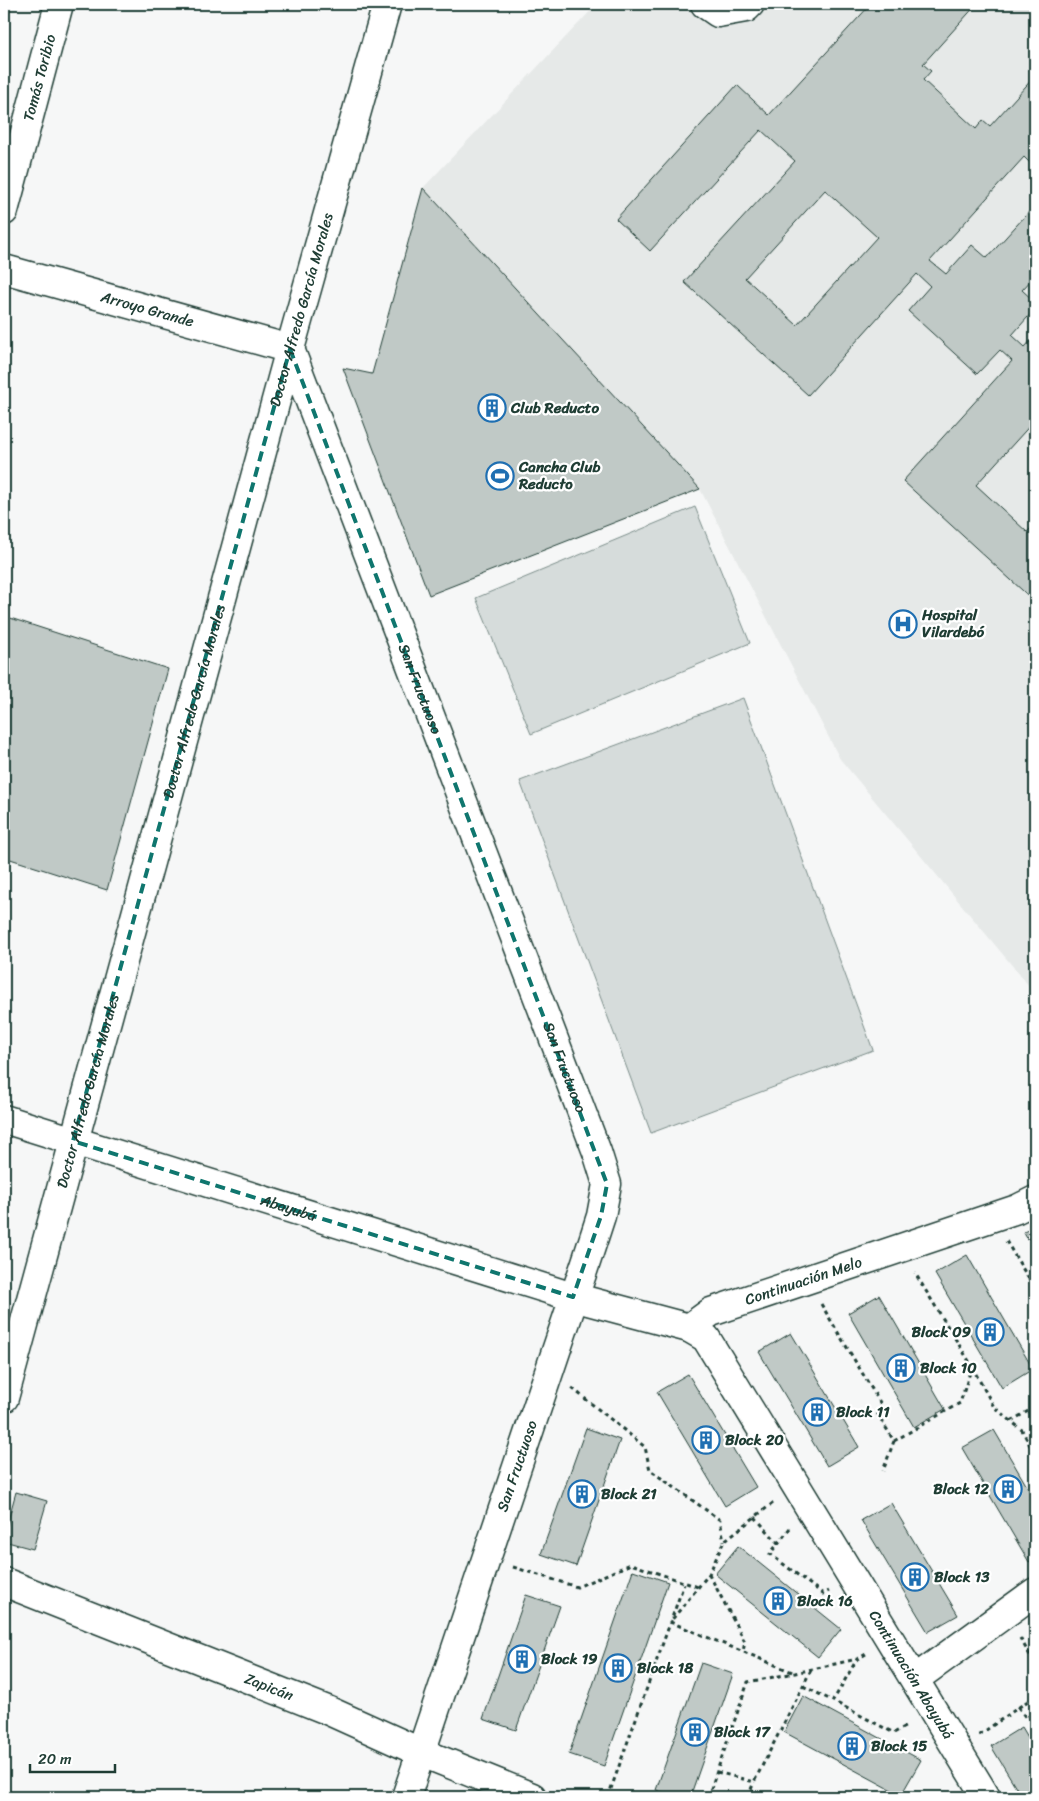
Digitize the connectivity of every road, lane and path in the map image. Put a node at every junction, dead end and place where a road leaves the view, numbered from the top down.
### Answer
1 (59, 4) edge
2 (387, 4) edge
3 (705, 4) edge
4 (750, 4) edge
5 (4, 211) edge
6 (4, 269) edge
7 (290, 348) junction
8 (4, 1119) edge
9 (73, 1141) junction
10 (1035, 1200) edge
11 (992, 1217) junction
12 (901, 1248) junction
13 (807, 1280) junction
14 (1035, 1289) edge
15 (573, 1297) junction
16 (689, 1328) junction
17 (972, 1366) junction
18 (549, 1369) junction
19 (4, 1398) edge
20 (1035, 1407) edge
21 (1011, 1421) junction
22 (894, 1441) junction
23 (1035, 1455) edge
24 (883, 1470) dead end
25 (801, 1496) junction
26 (755, 1517) junction
27 (724, 1541) junction
28 (778, 1543) junction
29 (485, 1559) junction
30 (709, 1574) junction
31 (853, 1579) junction
32 (4, 1582) edge
33 (684, 1584) junction
34 (698, 1587) junction
35 (1035, 1592) edge
36 (670, 1622) junction
37 (890, 1640) junction
38 (743, 1651) junction
39 (857, 1659) junction
40 (812, 1670) junction
41 (795, 1673) junction
42 (915, 1679) junction
43 (803, 1686) junction
44 (1035, 1696) edge
45 (833, 1701) junction
46 (1018, 1708) junction
47 (934, 1710) junction
48 (1035, 1712) edge
49 (958, 1749) junction
50 (420, 1752) junction
51 (717, 1772) junction
52 (754, 1782) junction
53 (406, 1797) edge
54 (532, 1797) edge
55 (608, 1797) edge
56 (708, 1797) edge
57 (748, 1797) edge
58 (986, 1797) edge

1 - 5 street, Tomás Toribio
2 - 7 street, Doctor Alfredo García Morales
3 - 4 street
6 - 7 street, Arroyo Grande
7 - 9 street, Doctor Alfredo García Morales
7 - 15 street, San Fructuoso
8 - 9 street, Abayubá
9 - 15 street, Abayubá
9 - 19 street, Doctor Alfredo García Morales
10 - 11 street, Continuación Melo
11 - 12 street, Continuación Melo
11 - 14 path
12 - 13 street, Continuación Melo
12 - 17 path
13 - 16 street, Continuación Melo
13 - 22 path
15 - 16 street
15 - 18 street, San Fructuoso
16 - 25 street, Continuación Abayubá
17 - 21 path
17 - 22 path
18 - 27 path
18 - 29 street, San Fructuoso
20 - 21 path
21 - 23 path
22 - 24 path
25 - 26 path
25 - 28 path
25 - 31 street, Continuación Abayubá
26 - 27 path
26 - 28 path
27 - 30 path
28 - 31 path
29 - 33 path
29 - 50 street, San Fructuoso
30 - 34 path
30 - 38 path
31 - 37 street, Continuación Abayubá
32 - 50 street, Zapicán
33 - 34 path
33 - 36 path
34 - 36 path
35 - 42 street
36 - 38 path
36 - 55 path
37 - 39 path
37 - 42 street, Continuación Abayubá
38 - 41 path
39 - 40 path
39 - 45 path
40 - 41 path
40 - 43 path
41 - 51 path
42 - 47 street, Continuación Abayubá
43 - 45 path
43 - 52 path
44 - 46 path
45 - 47 path
46 - 48 path
46 - 49 path
47 - 49 street, Continuación Abayubá
49 - 58 street, Continuación Abayubá
50 - 53 street, San Fructuoso
50 - 54 street, Zapicán
51 - 52 path
51 - 56 path
52 - 57 path

